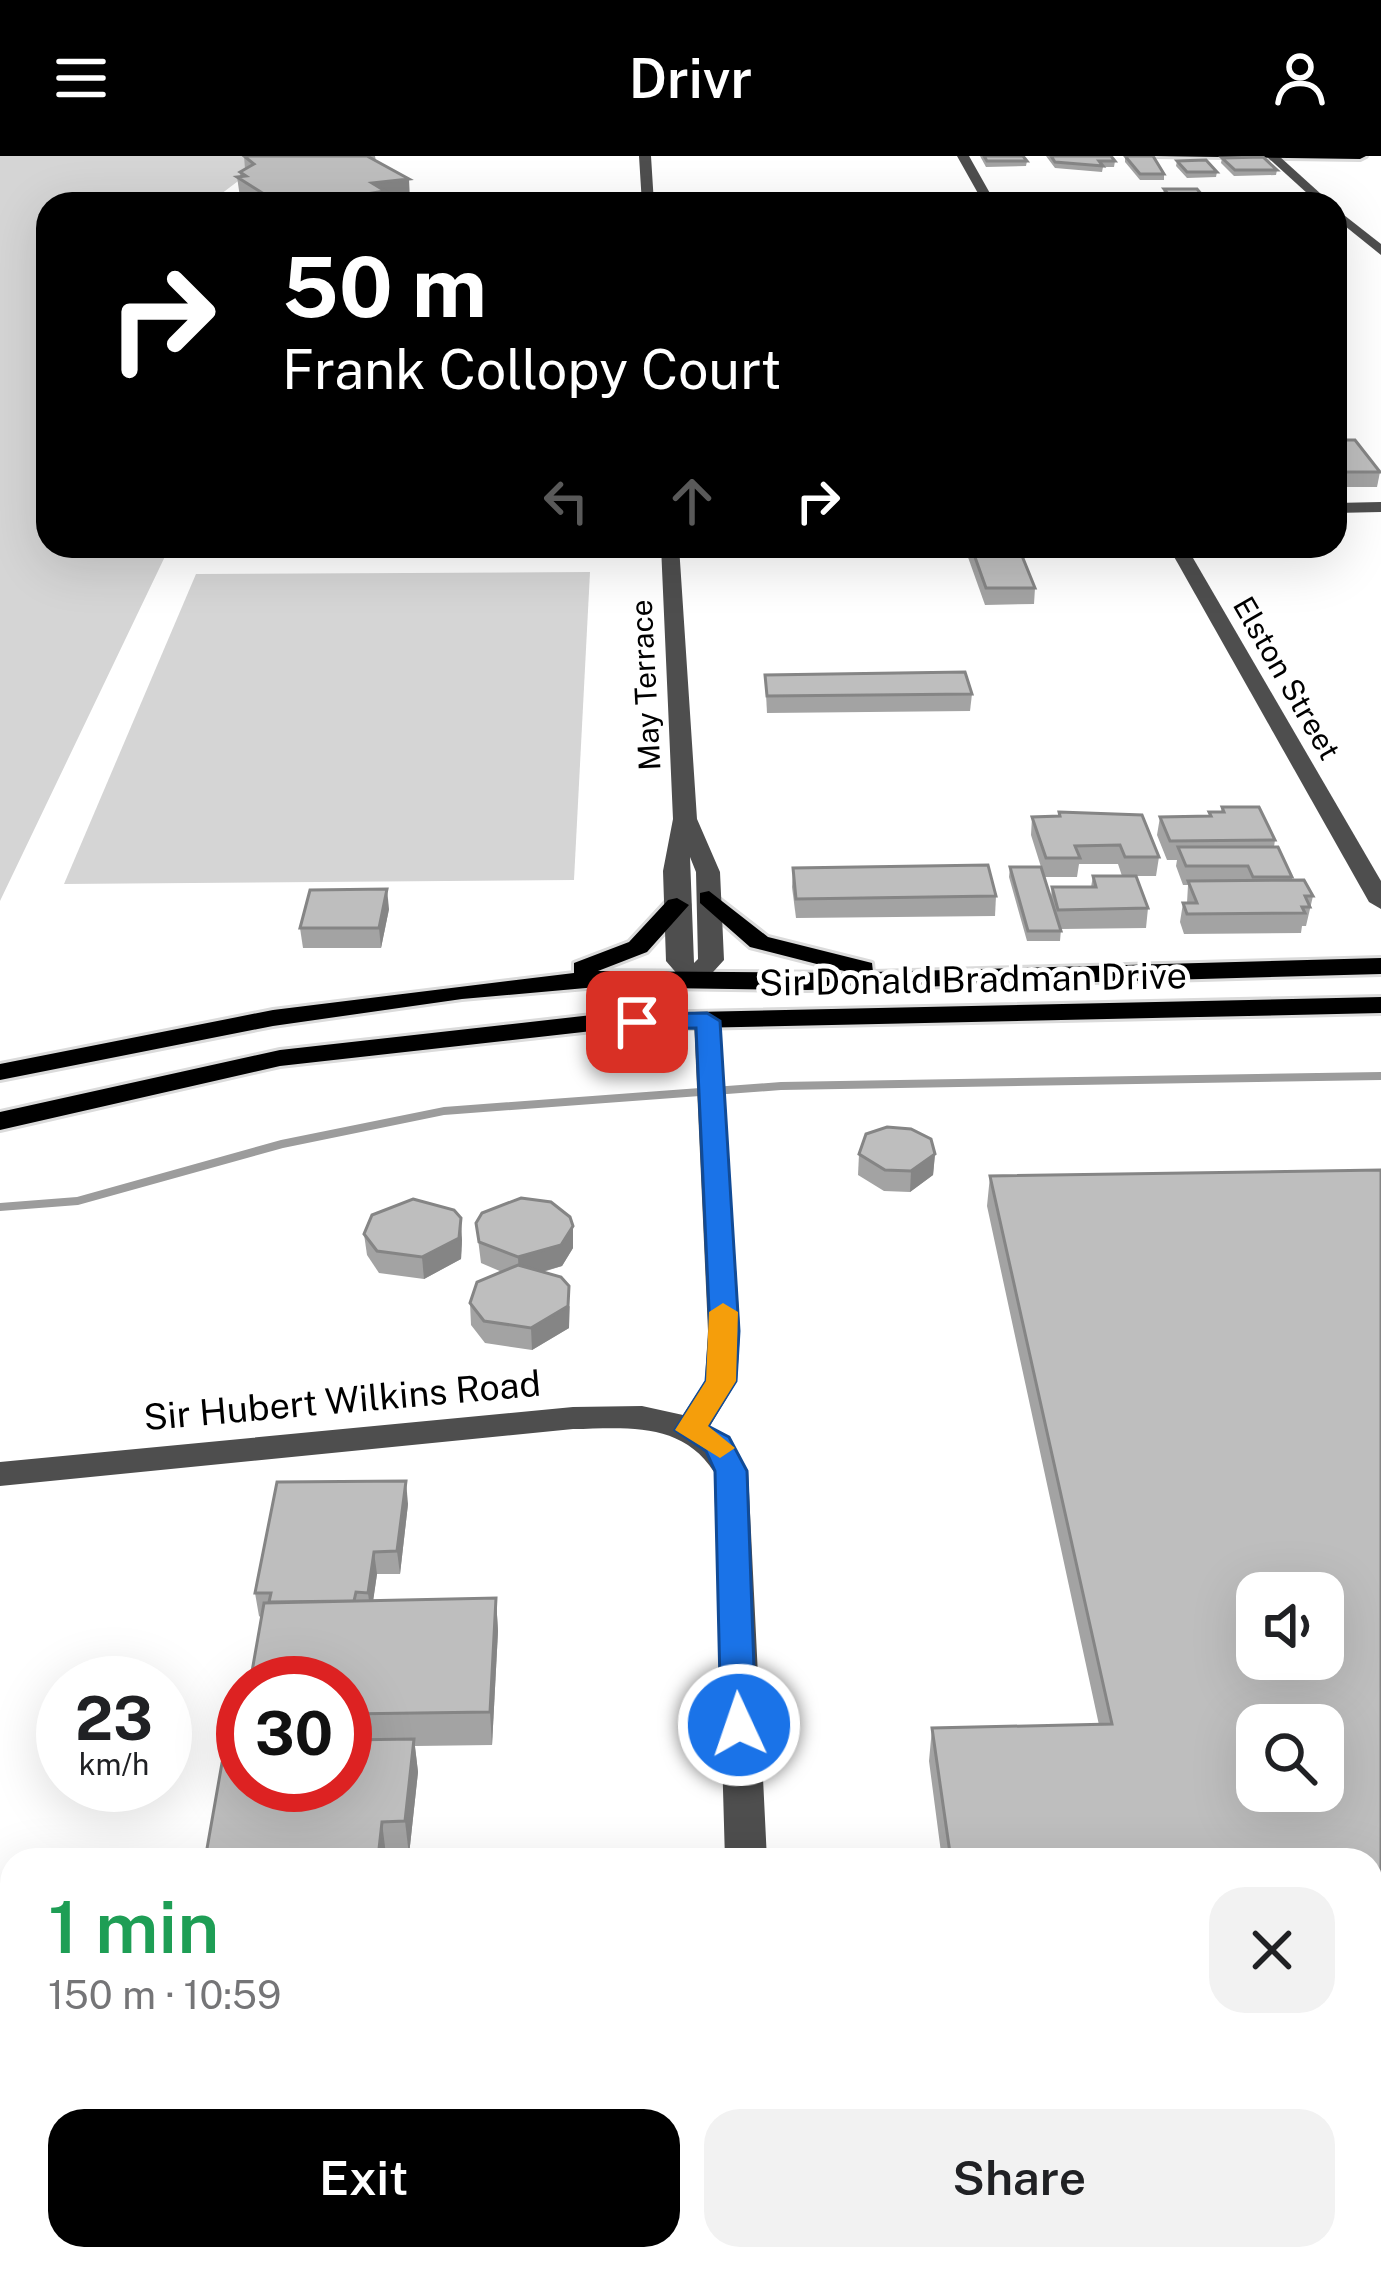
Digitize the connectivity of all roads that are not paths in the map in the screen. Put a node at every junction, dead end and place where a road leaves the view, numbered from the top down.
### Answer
1 (645, 156) edge
2 (963, 156) edge
3 (1162, 156) edge
4 (1360, 156) edge
5 (1273, 157) edge
6 (647, 192) edge
7 (983, 192) edge
8 (1312, 192) edge
9 (1347, 215) edge
10 (1361, 217) dead end
11 (1347, 222) edge
12 (1381, 251) edge
13 (1381, 507) edge
14 (1347, 508) edge
15 (671, 558) edge
16 (1184, 558) edge
17 (686, 819) junction
18 (709, 898) junction
19 (1381, 902) edge
20 (677, 905) junction
21 (1381, 966) edge
22 (694, 978) junction
23 (908, 978) junction
24 (490, 989) junction
25 (1381, 1005) edge
26 (863, 1018) junction
27 (707, 1021) junction
28 (601, 1022) junction
29 (0, 1072) edge
30 (0, 1121) edge
31 (691, 1430) junction
32 (0, 1474) edge
33 (746, 1848) edge

1 - 6 street
2 - 7 street
3 - 5 main road
4 - 5 main road
5 - 8 street
9 - 10 street
11 - 12 street
13 - 14 street
15 - 17 street, May Terrace
16 - 19 street, Elston Street
17 - 18 street, May Terrace
17 - 20 street, May Terrace
18 - 22 street, May Terrace
18 - 23 main road
20 - 22 street, May Terrace
20 - 24 main road
21 - 23 main road, Sir Donald Bradman Drive
22 - 23 main road, Sir Donald Bradman Drive
22 - 24 main road, Sir Donald Bradman Drive
22 - 26 main road
22 - 28 main road
24 - 29 main road, Sir Donald Bradman Drive
25 - 26 main road, Sir Donald Bradman Drive
26 - 27 main road, Sir Donald Bradman Drive
27 - 28 main road, Sir Donald Bradman Drive
27 - 31 street
28 - 30 main road, Sir Donald Bradman Drive
31 - 32 street, Sir Hubert Wilkins Road
31 - 33 street

